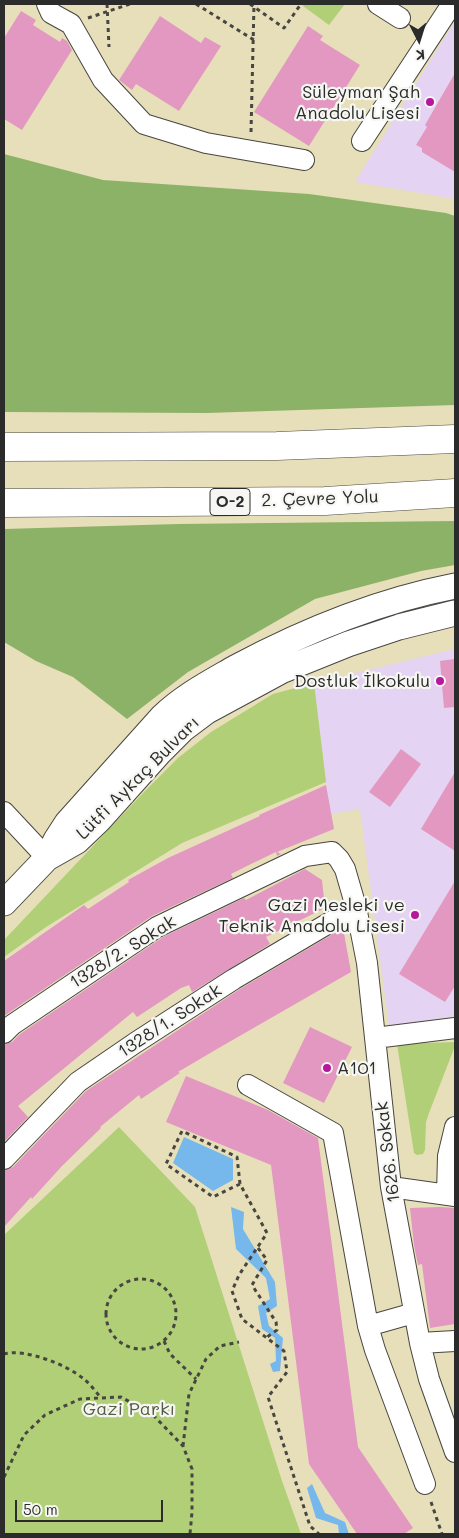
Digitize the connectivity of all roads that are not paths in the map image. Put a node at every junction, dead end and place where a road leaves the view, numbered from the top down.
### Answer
1 (47, 4) edge
2 (378, 4) edge
3 (452, 4) edge
4 (400, 18) dead end
5 (362, 141) dead end
6 (304, 160) dead end
7 (455, 438) edge
8 (4, 447) edge
9 (455, 493) edge
10 (4, 502) edge
11 (455, 586) edge
12 (455, 613) edge
13 (455, 618) edge
14 (423, 621) junction
15 (4, 812) edge
16 (332, 852) joint
17 (48, 858) junction
18 (4, 903) edge
19 (356, 907) junction
20 (455, 1028) edge
21 (4, 1033) edge
22 (375, 1038) junction
23 (248, 1085) dead end
24 (455, 1127) edge
25 (4, 1159) edge
26 (391, 1187) junction
27 (451, 1196) edge
28 (414, 1313) junction
29 (368, 1326) junction
30 (455, 1341) edge
31 (420, 1343) junction
32 (455, 1452) edge
33 (425, 1484) road end

1 - 6 street
2 - 4 street
3 - 5 street
7 - 8 highway
9 - 10 highway, 2. Çevre Yolu / O-2
11 - 17 main road
12 - 14 main road, Lütfi Aykaç Bulvarı
13 - 14 main road
14 - 17 main road, Lütfi Aykaç Bulvarı
15 - 17 street
16 - 19 street, 1626. Sokak
16 - 21 street, 1328/2. Sokak
17 - 18 main road, Lütfi Aykaç Bulvarı
19 - 22 street, 1626. Sokak
19 - 25 street, 1328/1. Sokak
20 - 22 street
22 - 26 street, 1626. Sokak
23 - 29 street
24 - 27 street
26 - 27 street
26 - 28 street, 1626. Sokak
28 - 29 street
28 - 31 street, 1626. Sokak
29 - 33 street
30 - 31 street
31 - 32 street, 1626. Sokak

